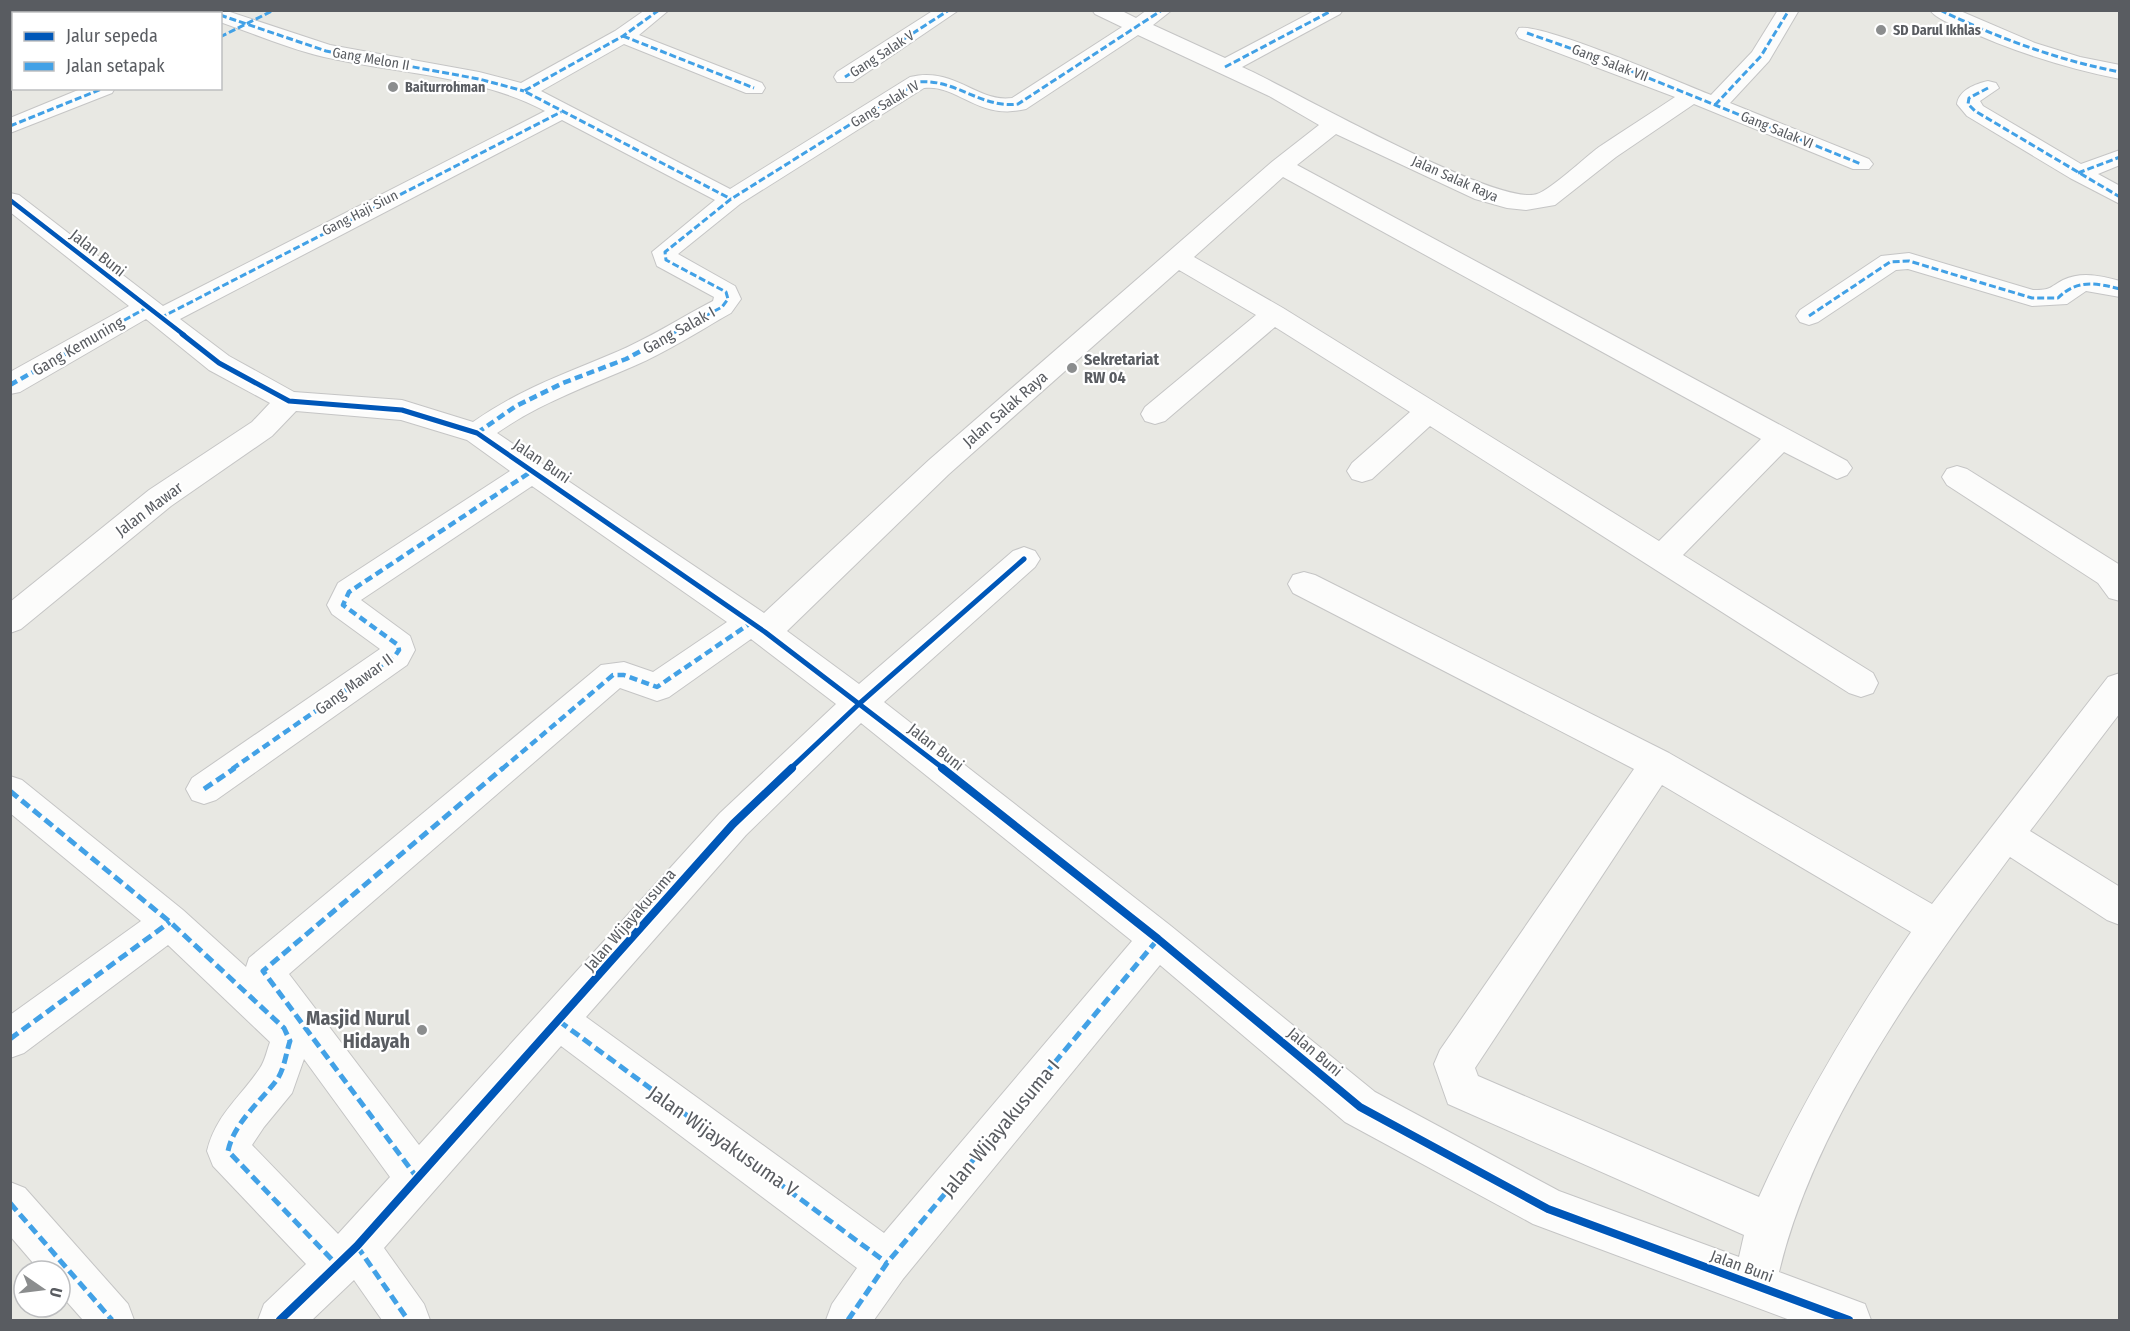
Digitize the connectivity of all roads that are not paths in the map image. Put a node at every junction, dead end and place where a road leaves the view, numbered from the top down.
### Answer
1 (274, 10) edge
2 (659, 10) edge
3 (949, 10) edge
4 (1102, 10) edge
5 (1162, 10) edge
6 (1333, 10) edge
7 (1789, 10) edge
8 (1940, 10) edge
9 (222, 16) edge
10 (246, 25) junction
11 (1139, 26) junction
12 (1527, 33) dead end
13 (222, 36) edge
14 (623, 36) junction
15 (1225, 67) junction
16 (2120, 72) edge
17 (845, 77) dead end
18 (754, 88) dead end
19 (1988, 88) dead end
20 (99, 90) edge
21 (524, 92) junction
22 (1693, 95) junction
23 (1715, 105) junction
24 (561, 112) junction
25 (1334, 124) junction
26 (10, 126) edge
27 (2120, 157) edge
28 (1861, 164) dead end
29 (1281, 166) junction
30 (2078, 173) junction
31 (2120, 197) edge
32 (731, 199) junction
33 (10, 201) edge
34 (1177, 258) junction
35 (2120, 289) edge
36 (153, 313) junction
37 (1274, 314) junction
38 (1809, 316) dead end
39 (10, 385) edge
40 (289, 401) junction
41 (1428, 412) junction
42 (1155, 414) dead end
43 (477, 433) junction
44 (1781, 437) junction
45 (1837, 468) dead end
46 (532, 471) junction
47 (1362, 471) dead end
48 (1957, 477) dead end
49 (1661, 558) junction
50 (1024, 559) dead end
51 (1304, 584) dead end
52 (2120, 589) edge
53 (10, 620) edge
54 (759, 627) junction
55 (1861, 683) dead end
56 (2120, 687) edge
57 (860, 703) junction
58 (1657, 764) junction
59 (204, 789) dead end
60 (10, 791) edge
61 (2006, 835) junction
62 (2120, 908) edge
63 (170, 922) junction
64 (1935, 926) junction
65 (1158, 939) junction
66 (559, 1021) junction
67 (10, 1039) edge
68 (418, 1179) junction
69 (10, 1203) edge
70 (1770, 1224) junction
71 (347, 1256) junction
72 (887, 1263) junction
73 (1755, 1284) junction
74 (112, 1320) edge
75 (280, 1320) edge
76 (408, 1320) edge
77 (848, 1320) edge
78 (1849, 1320) edge

1 - 10 street
2 - 14 street
3 - 17 street, Gang Salak V
4 - 11 street, Jalan Salak Raya
5 - 11 street, Gang Salak IV
6 - 15 street
7 - 23 street
8 - 16 street
9 - 10 street, Gang Melon II
10 - 13 street
10 - 21 street, Gang Melon II
11 - 15 street, Jalan Salak Raya
11 - 32 street, Gang Salak IV
12 - 22 street, Gang Salak VII
14 - 18 street
14 - 21 street
15 - 25 street, Jalan Salak Raya
19 - 30 street
20 - 26 street
21 - 24 street, Gang Melon II
22 - 23 street, Gang Salak VI
22 - 25 street, Jalan Salak Raya
23 - 28 street, Gang Salak VI
24 - 32 street, Gang Melon II
24 - 36 street, Gang Haji Siun
25 - 29 street, Jalan Salak Raya
27 - 30 street
29 - 34 street, Jalan Salak Raya
29 - 44 street
30 - 31 street
32 - 43 street, Gang Salak I
33 - 36 street, Jalan Buni
34 - 37 street
34 - 54 street, Jalan Salak Raya
35 - 38 street
36 - 39 street, Gang Kemuning
36 - 40 street, Jalan Buni
37 - 41 street
37 - 42 street
40 - 43 street, Jalan Buni
40 - 53 street, Jalan Mawar
41 - 47 street
41 - 49 street
43 - 46 street, Jalan Buni
44 - 45 street
44 - 49 street
46 - 54 street, Jalan Buni
46 - 59 street, Gang Mawar II
48 - 52 street
49 - 55 street
50 - 57 street, Jalan Wijayakusuma
51 - 58 street
54 - 57 street, Jalan Buni
54 - 68 street, Jalan Salak Raya
56 - 61 street
57 - 65 street, Jalan Buni
57 - 66 street, Jalan Wijayakusuma
58 - 64 street
58 - 70 street
60 - 63 street
61 - 62 street
61 - 64 street
63 - 67 street
63 - 71 street
64 - 70 street
65 - 72 street, Jalan Wijayakusuma I
65 - 73 street, Jalan Buni
66 - 68 street, Jalan Wijayakusuma
66 - 72 street, Jalan Wijayakusuma V
68 - 71 street, Jalan Wijayakusuma
69 - 74 street
70 - 73 street
71 - 75 street, Jalan Wijayakusuma
71 - 76 street
72 - 77 street, Jalan Wijayakusuma I
73 - 78 street, Jalan Buni

